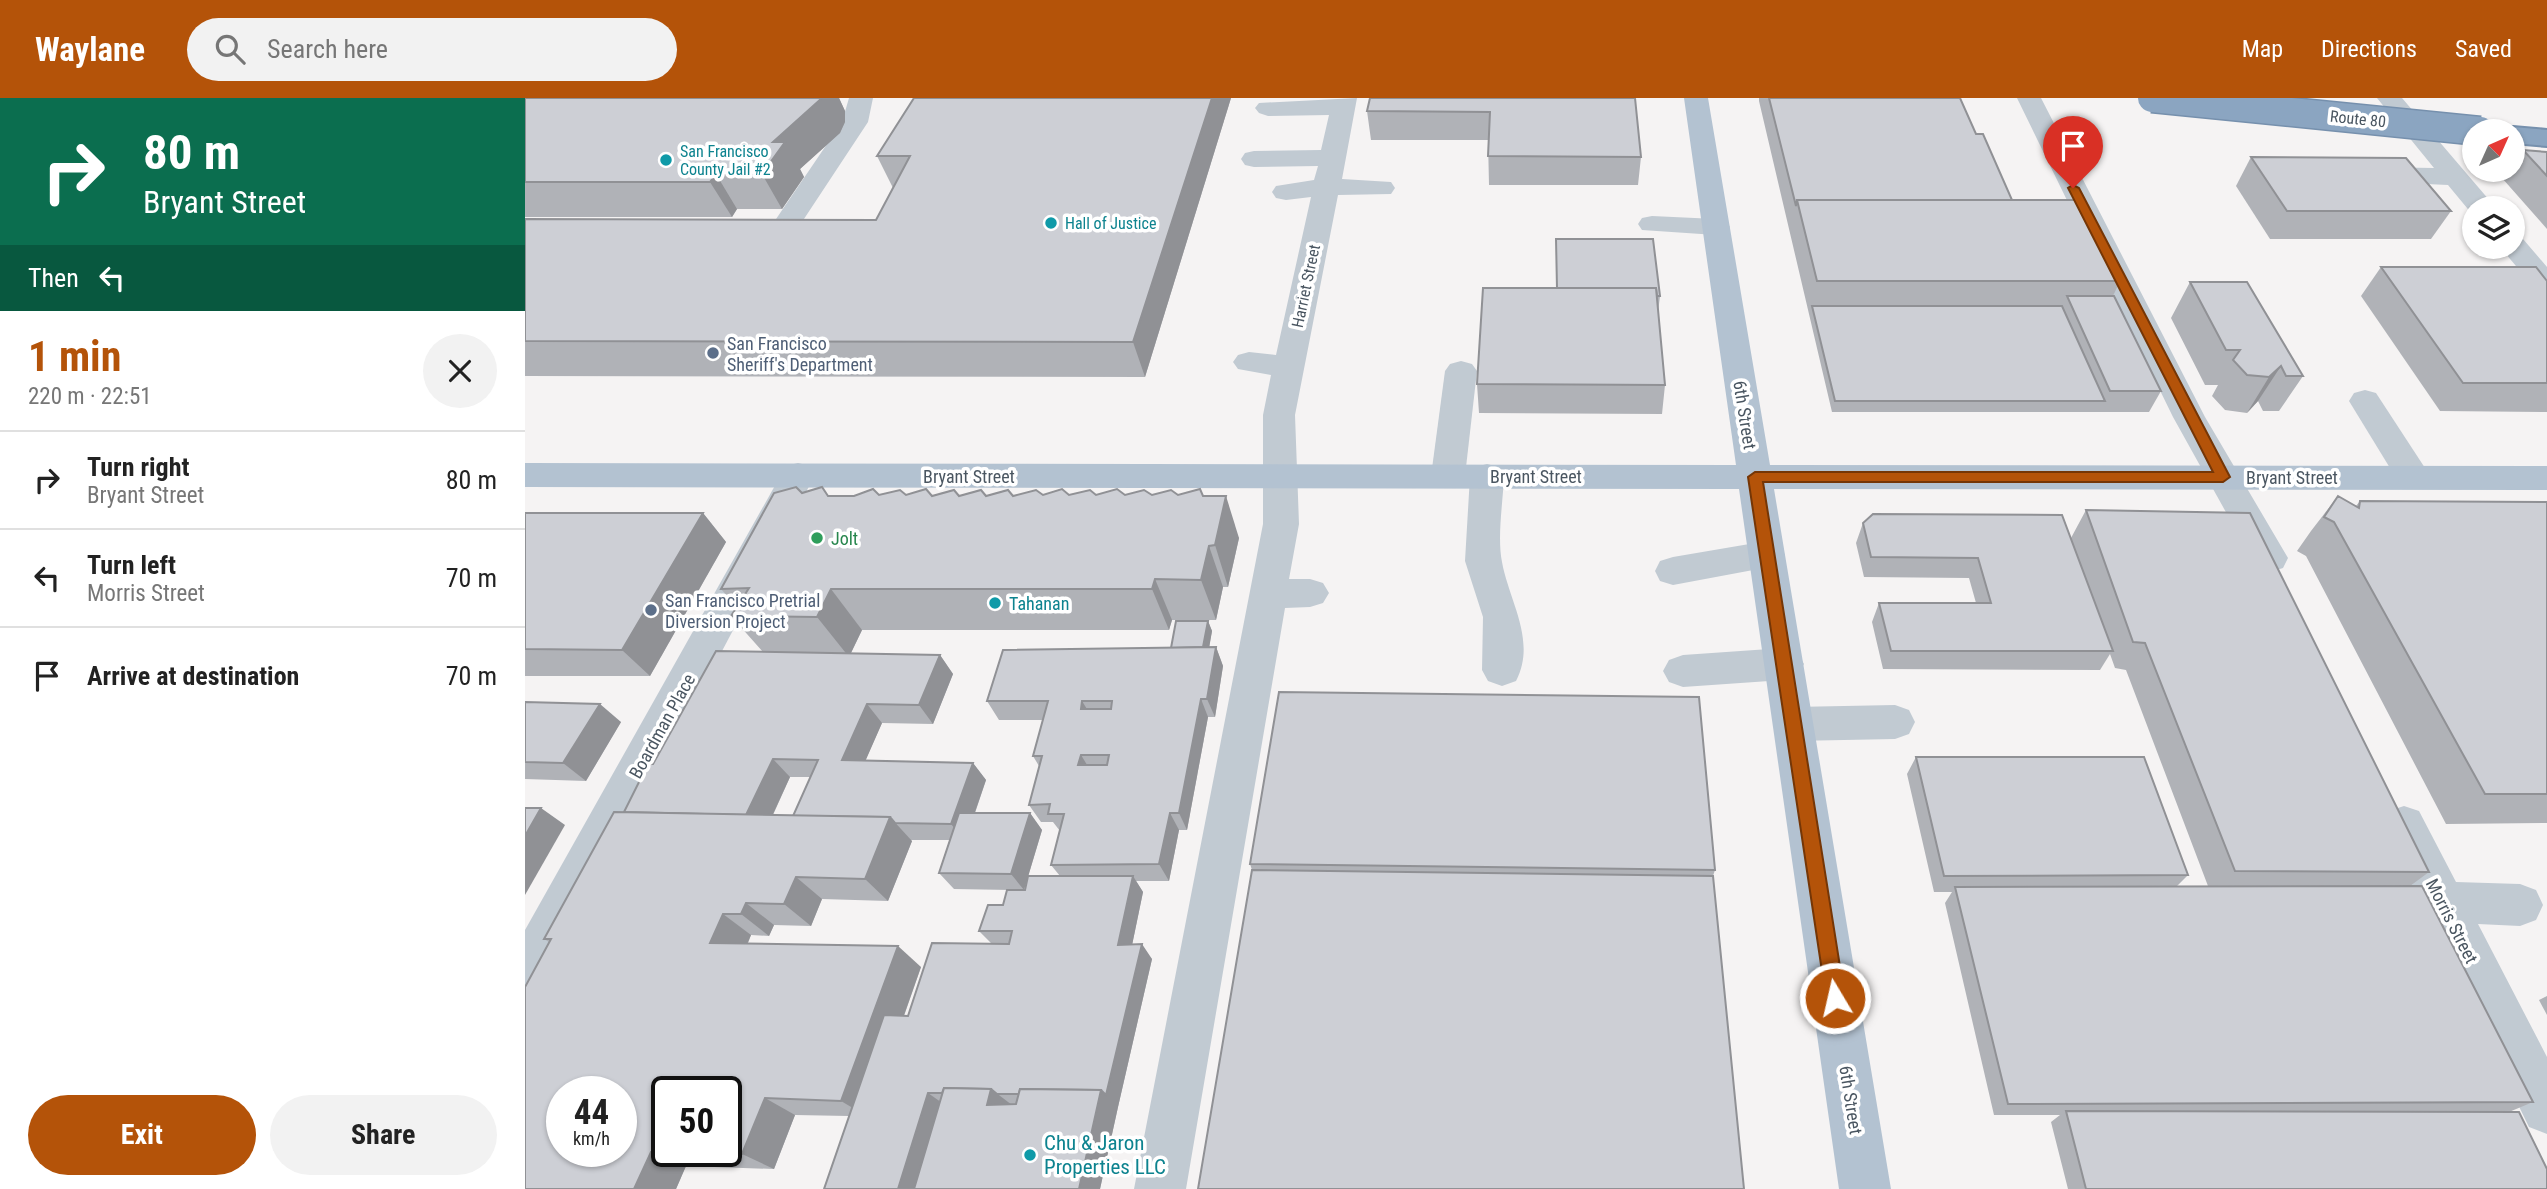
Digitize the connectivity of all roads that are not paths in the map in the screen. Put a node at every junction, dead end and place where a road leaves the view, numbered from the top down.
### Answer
1 (861, 98) edge
2 (1696, 98) edge
3 (2029, 98) edge
4 (2152, 98) edge
5 (2389, 98) edge
6 (1344, 103) edge
7 (1268, 108) dead end
8 (2462, 129) edge
9 (2525, 136) edge
10 (2547, 138) edge
11 (1332, 158) junction
12 (1254, 159) dead end
13 (2347, 174) edge
14 (2456, 177) junction
15 (1327, 187) junction
16 (1381, 188) dead end
17 (1286, 192) dead end
18 (2472, 196) edge
19 (788, 222) edge
20 (1652, 224) dead end
21 (1716, 227) junction
22 (2525, 259) edge
23 (2547, 285) edge
24 (1249, 362) dead end
25 (1289, 367) junction
26 (1461, 370) dead end
27 (2365, 401) dead end
28 (525, 475) edge
29 (798, 475) junction
30 (1281, 476) junction
31 (1448, 476) junction
32 (1487, 476) junction
33 (1755, 477) junction
34 (2223, 477) junction
35 (2413, 477) junction
36 (2547, 478) edge
37 (1767, 555) junction
38 (1673, 571) dead end
39 (2285, 590) edge
40 (1784, 664) junction
41 (1502, 670) dead end
42 (1683, 671) dead end
43 (1895, 722) dead end
44 (1793, 724) junction
45 (2386, 790) edge
46 (2443, 902) junction
47 (2520, 905) dead end
48 (531, 955) edge
49 (2547, 1109) edge
50 (1160, 1189) edge
51 (1865, 1189) edge

1 - 19 street
2 - 21 main road, 6th Street
3 - 34 street
4 - 8 highway, Route 80, bridge
5 - 14 street
6 - 7 street
6 - 11 street, Harriet Street
9 - 10 highway
11 - 12 street
11 - 15 street, Harriet Street
13 - 14 street
14 - 18 street
15 - 16 street
15 - 17 street
15 - 25 street, Harriet Street
20 - 21 street
21 - 33 main road, 6th Street
22 - 23 street
24 - 25 street
25 - 30 street, Harriet Street
26 - 31 street
27 - 35 street
28 - 29 main road, Bryant Street
29 - 30 main road, Bryant Street
29 - 48 street, Boardman Place
30 - 31 main road, Bryant Street
30 - 50 street, Harriet Street
31 - 32 main road, Bryant Street
32 - 33 main road, Bryant Street
32 - 41 street
33 - 34 main road, Bryant Street
33 - 37 main road, 6th Street
34 - 35 main road, Bryant Street
34 - 39 street
35 - 36 main road, Bryant Street
37 - 38 street
37 - 40 main road, 6th Street
40 - 42 street
40 - 44 main road, 6th Street
43 - 44 street
44 - 51 main road, 6th Street
45 - 46 street, Morris Street
46 - 47 street
46 - 49 street, Morris Street

